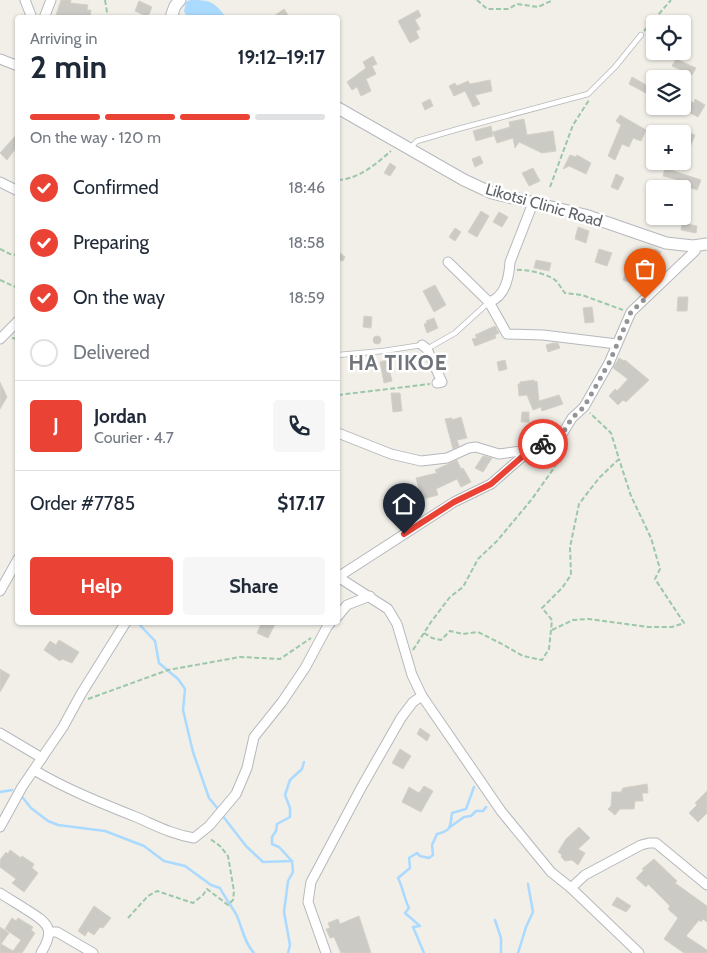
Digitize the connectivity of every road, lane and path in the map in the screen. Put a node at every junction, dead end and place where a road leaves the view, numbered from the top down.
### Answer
1 (25, 0) edge
2 (52, 0) edge
3 (105, 0) edge
4 (180, 0) edge
5 (477, 0) edge
6 (554, 0) edge
7 (671, 0) edge
8 (31, 15) edge
9 (45, 15) edge
10 (108, 15) edge
11 (172, 15) edge
12 (641, 35) joint
13 (0, 59) edge
14 (15, 65) edge
15 (590, 98) dead end
16 (340, 109) edge
17 (398, 142) junction
18 (410, 148) junction
19 (340, 180) edge
20 (0, 182) edge
21 (550, 187) dead end
22 (15, 190) edge
23 (534, 203) junction
24 (707, 244) edge
25 (693, 246) junction
26 (0, 249) edge
27 (15, 255) edge
28 (448, 262) dead end
29 (509, 271) junction
30 (0, 280) edge
31 (15, 287) edge
32 (488, 302) junction
33 (631, 312) junction
34 (15, 324) edge
35 (0, 340) edge
36 (616, 344) junction
37 (424, 347) junction
38 (340, 355) edge
39 (437, 383) joint
40 (340, 395) edge
41 (584, 407) junction
42 (340, 434) edge
43 (565, 441) dead end
44 (531, 449) junction
45 (619, 459) junction
46 (15, 564) edge
47 (340, 575) edge
48 (340, 577) edge
49 (0, 591) edge
50 (370, 596) junction
51 (340, 614) edge
52 (124, 625) edge
53 (329, 625) edge
54 (551, 631) junction
55 (424, 632) junction
56 (312, 638) dead end
57 (408, 658) junction
58 (422, 696) junction
59 (76, 703) junction
60 (0, 734) edge
61 (42, 758) junction
62 (34, 770) junction
63 (0, 827) edge
64 (203, 830) junction
65 (707, 885) edge
66 (571, 888) junction
67 (0, 893) edge
68 (128, 918) dead end
69 (49, 932) junction
70 (41, 953) edge
71 (93, 953) edge
72 (326, 953) edge
73 (637, 953) edge

1 - 8 street
2 - 9 street
3 - 10 path
4 - 11 street
5 - 6 path
7 - 12 path
12 - 18 lane
13 - 14 street
15 - 21 path
16 - 17 street, Likotsi Clinic Road
17 - 18 street, Likotsi Clinic Road
17 - 19 path
18 - 23 street, Likotsi Clinic Road
20 - 22 street
23 - 25 street, Likotsi Clinic Road
23 - 29 street
24 - 25 street, Likotsi Clinic Road
25 - 33 street
26 - 27 path
28 - 32 street
29 - 32 street
29 - 33 path
30 - 31 path
32 - 36 street
32 - 37 lane
33 - 36 street
34 - 35 street
36 - 41 street
37 - 38 lane
37 - 39 street
39 - 40 path
41 - 44 street
41 - 45 path
42 - 44 street
43 - 55 path
44 - 47 street
45 - 54 path
45 - 54 path
46 - 49 street
48 - 50 street
50 - 51 street
50 - 57 street
52 - 59 street
53 - 64 street
54 - 55 path
55 - 57 path
56 - 59 path
57 - 58 street
58 - 66 street
58 - 72 street
59 - 61 street
60 - 61 street
61 - 62 street
62 - 63 street
62 - 64 street
64 - 68 path
65 - 66 street
66 - 73 street
67 - 69 street
69 - 70 street
69 - 71 street

